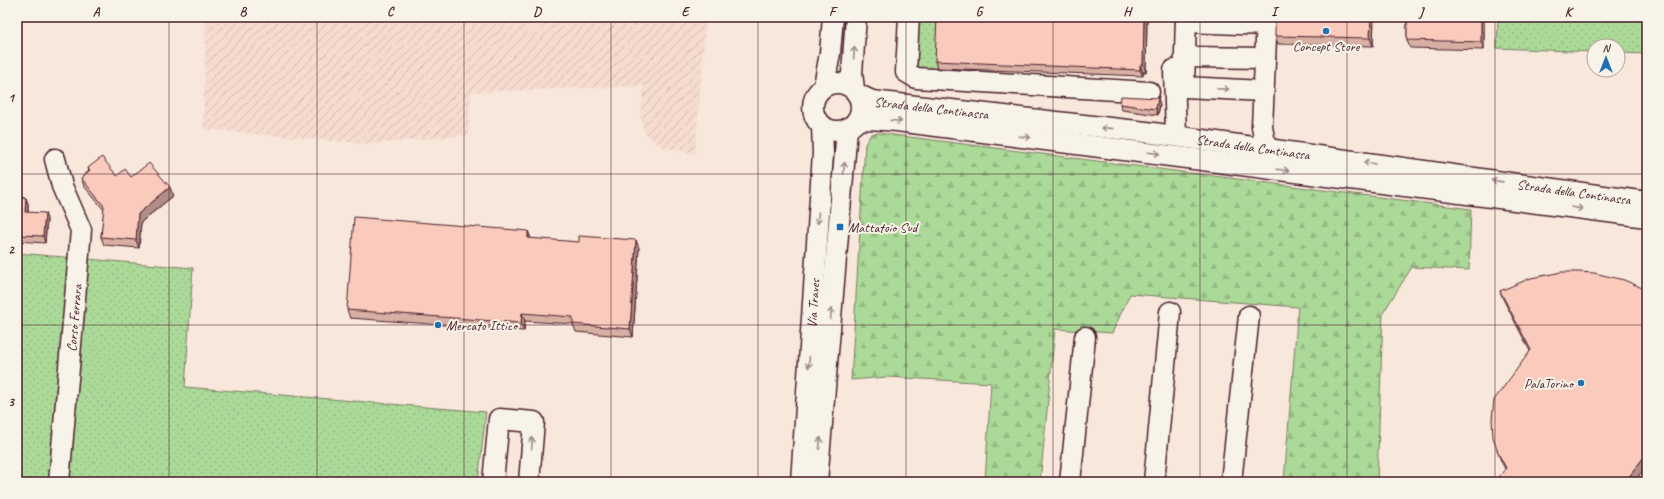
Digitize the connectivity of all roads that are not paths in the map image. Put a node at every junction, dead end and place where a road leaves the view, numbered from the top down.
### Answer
1 (833, 17) edge
2 (856, 17) edge
3 (909, 17) edge
4 (1183, 19) edge
5 (1267, 21) edge
6 (1185, 57) junction
7 (1266, 58) junction
8 (824, 86) junction
9 (1263, 91) junction
10 (856, 92) junction
11 (1149, 92) dead end
12 (822, 125) junction
13 (852, 125) junction
14 (1176, 136) junction
15 (1266, 149) junction
16 (55, 159) dead end
17 (1647, 202) edge
18 (1647, 217) edge
19 (1170, 312) dead end
20 (1249, 316) dead end
21 (1085, 337) dead end
22 (59, 482) edge
23 (493, 482) edge
24 (529, 482) edge
25 (801, 482) edge
26 (817, 482) edge
27 (1070, 482) edge
28 (1154, 482) edge
29 (1231, 482) edge

1 - 8 street
10 -> 2 street
3 - 11 street
4 - 5 street
4 - 6 street
4 - 14 street
5 - 7 street
6 - 7 street
6 -> 9 street
7 - 9 street
8 - 10 street
8 - 12 street
9 - 15 street
10 - 13 street
14 -> 10 street, Strada della Continassa
12 - 13 street
12 -> 25 street, Via Traves
13 -> 18 street, Strada della Continassa
26 -> 13 street, Via Traves
14 - 15 street, Strada della Continassa
17 -> 15 street, Strada della Continassa
16 - 22 street, Corso Ferrara
19 - 28 street
20 - 29 street
21 - 27 street
24 -> 23 street

